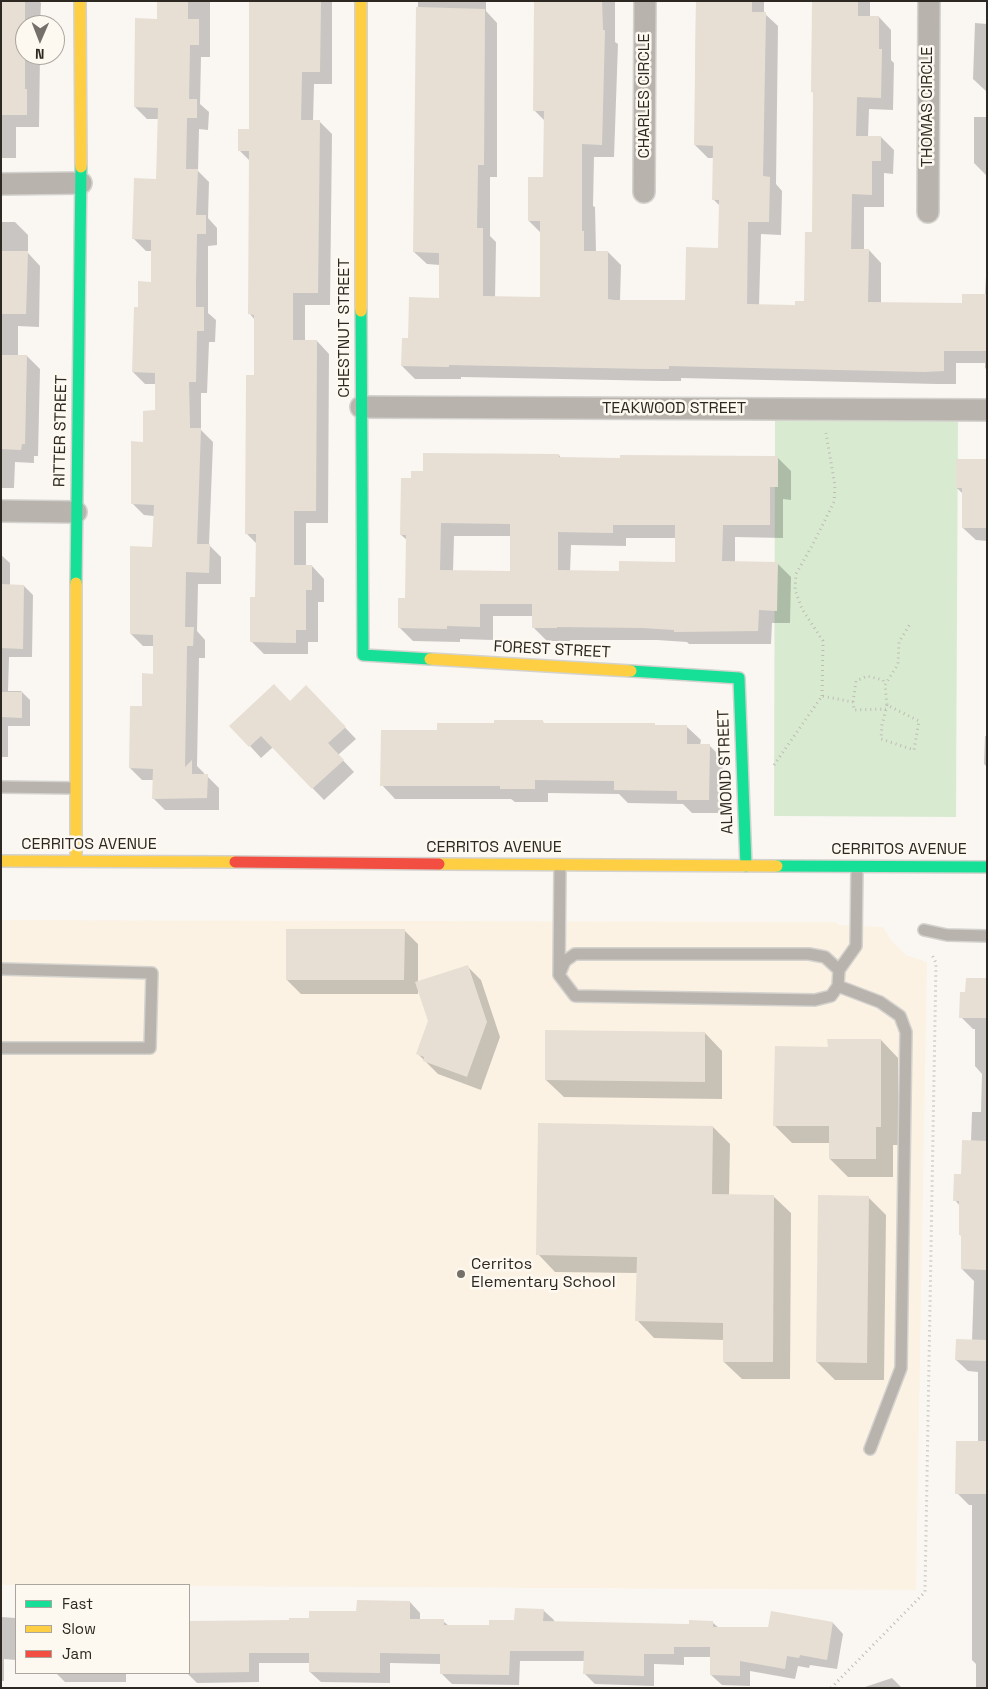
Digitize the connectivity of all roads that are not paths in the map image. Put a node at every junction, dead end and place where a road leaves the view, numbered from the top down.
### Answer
1 (80, 1) edge
2 (361, 1) edge
3 (645, 1) edge
4 (928, 1) edge
5 (81, 183) junction
6 (1, 184) edge
7 (644, 192) dead end
8 (928, 212) dead end
9 (361, 407) junction
10 (987, 410) edge
11 (1, 511) edge
12 (76, 512) junction
13 (363, 655) joint
14 (739, 678) joint
15 (1, 787) edge
16 (75, 788) junction
17 (1, 861) edge
18 (76, 861) junction
19 (560, 864) junction
20 (746, 866) junction
21 (857, 866) junction
22 (987, 867) edge
23 (924, 930) dead end
24 (987, 936) edge
25 (1, 970) edge
26 (839, 970) junction
27 (559, 975) junction
28 (838, 986) junction
29 (1, 1048) edge
30 (870, 1449) dead end

1 - 5 street, RITTER STREET
2 - 9 street, CHESTNUT STREET
3 - 7 street, CHARLES CIRCLE
4 - 8 street, THOMAS CIRCLE
5 - 6 street
5 - 12 street, RITTER STREET
9 - 10 street, TEAKWOOD STREET
9 - 13 street, CHESTNUT STREET
11 - 12 street
12 - 16 street, RITTER STREET
13 - 14 street, FOREST STREET
14 - 20 street, ALMOND STREET
15 - 16 lane
16 - 18 street, RITTER STREET
17 - 18 street, CERRITOS AVENUE
18 - 19 street, CERRITOS AVENUE
19 - 20 street, CERRITOS AVENUE
19 - 27 lane
20 - 21 street, CERRITOS AVENUE
21 - 22 street, CERRITOS AVENUE
21 - 26 lane
23 - 24 lane
25 - 29 lane
26 - 27 lane
26 - 28 lane
27 - 28 lane
28 - 30 lane

